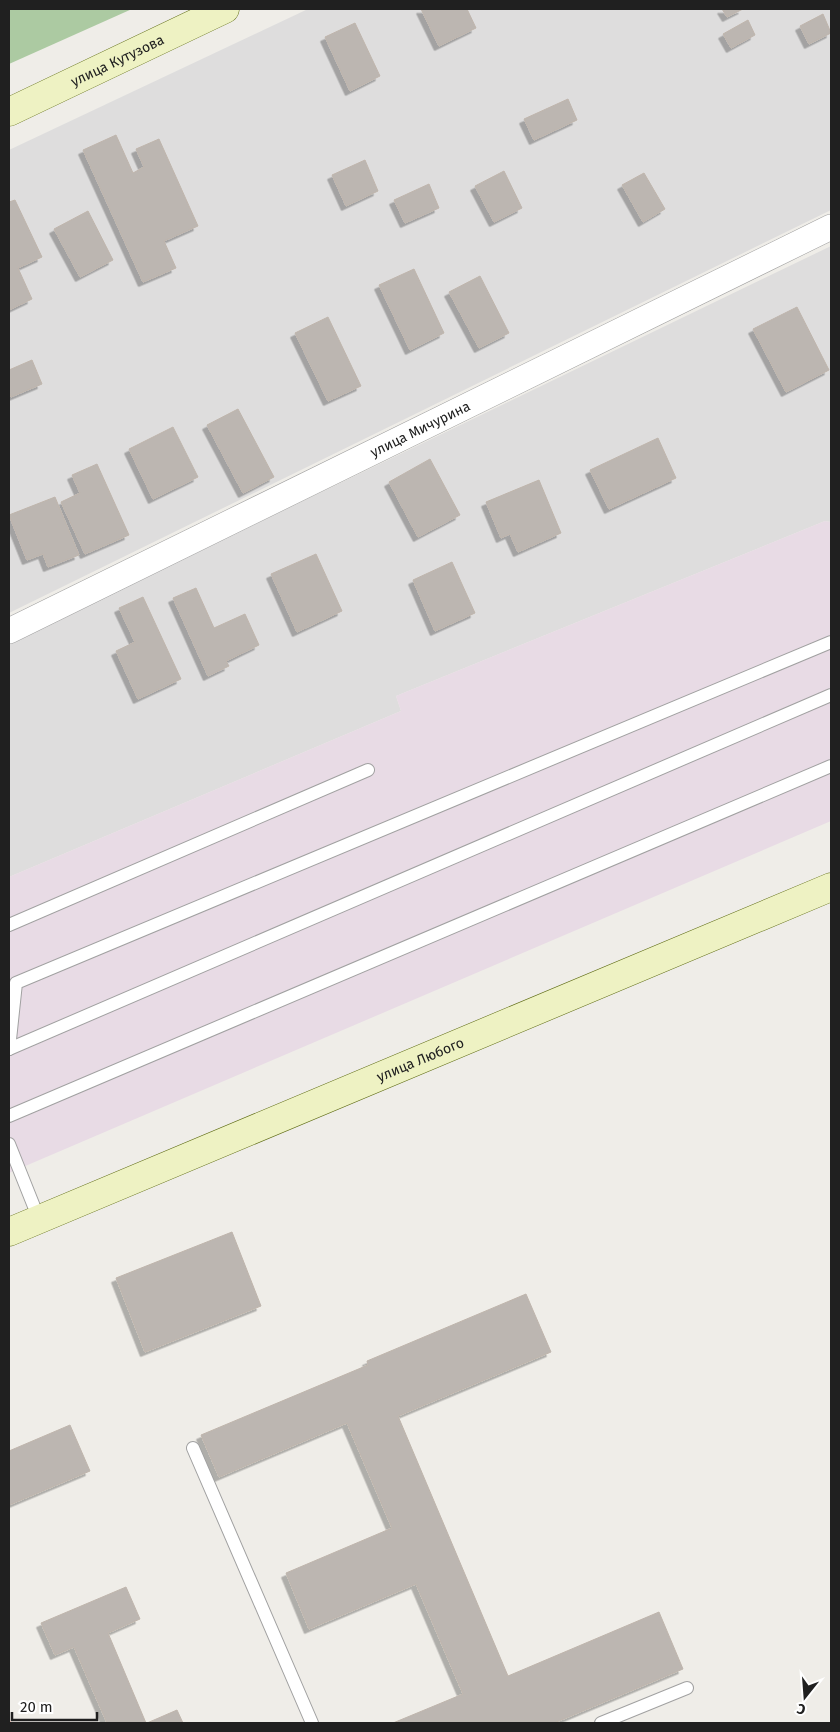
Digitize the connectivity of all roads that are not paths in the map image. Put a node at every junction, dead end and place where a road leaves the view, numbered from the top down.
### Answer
1 (225, 9) edge
2 (9, 112) edge
3 (831, 227) edge
4 (9, 631) edge
5 (831, 642) edge
6 (831, 695) edge
7 (831, 766) edge
8 (368, 770) dead end
9 (831, 887) edge
10 (9, 925) edge
11 (9, 1049) edge
12 (9, 1116) edge
13 (9, 1144) edge
14 (39, 1219) junction
15 (9, 1232) edge
16 (193, 1448) dead end
17 (687, 1688) dead end
18 (312, 1723) edge
19 (601, 1723) edge

1 - 2 street, улица Кутузова
3 - 4 street, улица Мичурина
5 - 11 lane
6 - 11 lane
7 - 12 lane
8 - 10 lane
9 - 14 street, улица Любого
13 - 14 lane
14 - 15 street, улица Любого
16 - 18 lane
17 - 19 lane

